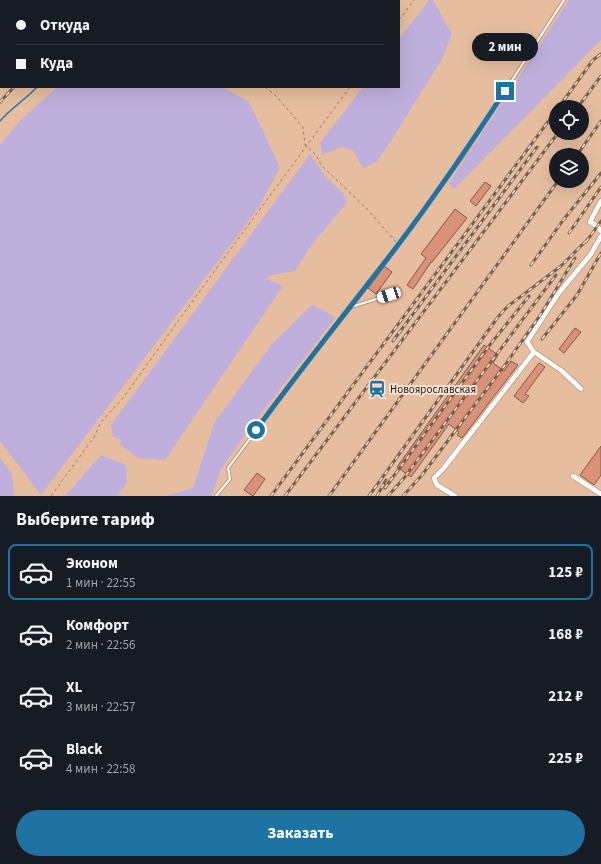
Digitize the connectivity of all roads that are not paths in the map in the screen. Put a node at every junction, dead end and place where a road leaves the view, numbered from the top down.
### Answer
1 (564, 0) edge
2 (601, 201) edge
3 (601, 231) edge
4 (601, 236) edge
5 (389, 295) dead end
6 (348, 308) junction
7 (534, 352) junction
8 (581, 388) dead end
9 (573, 476) dead end
10 (601, 494) edge
11 (216, 496) edge
12 (455, 496) edge

1 - 6 lane
2 - 3 street
4 - 7 street
5 - 6 lane
6 - 11 lane
7 - 8 street
7 - 12 street
9 - 10 street

